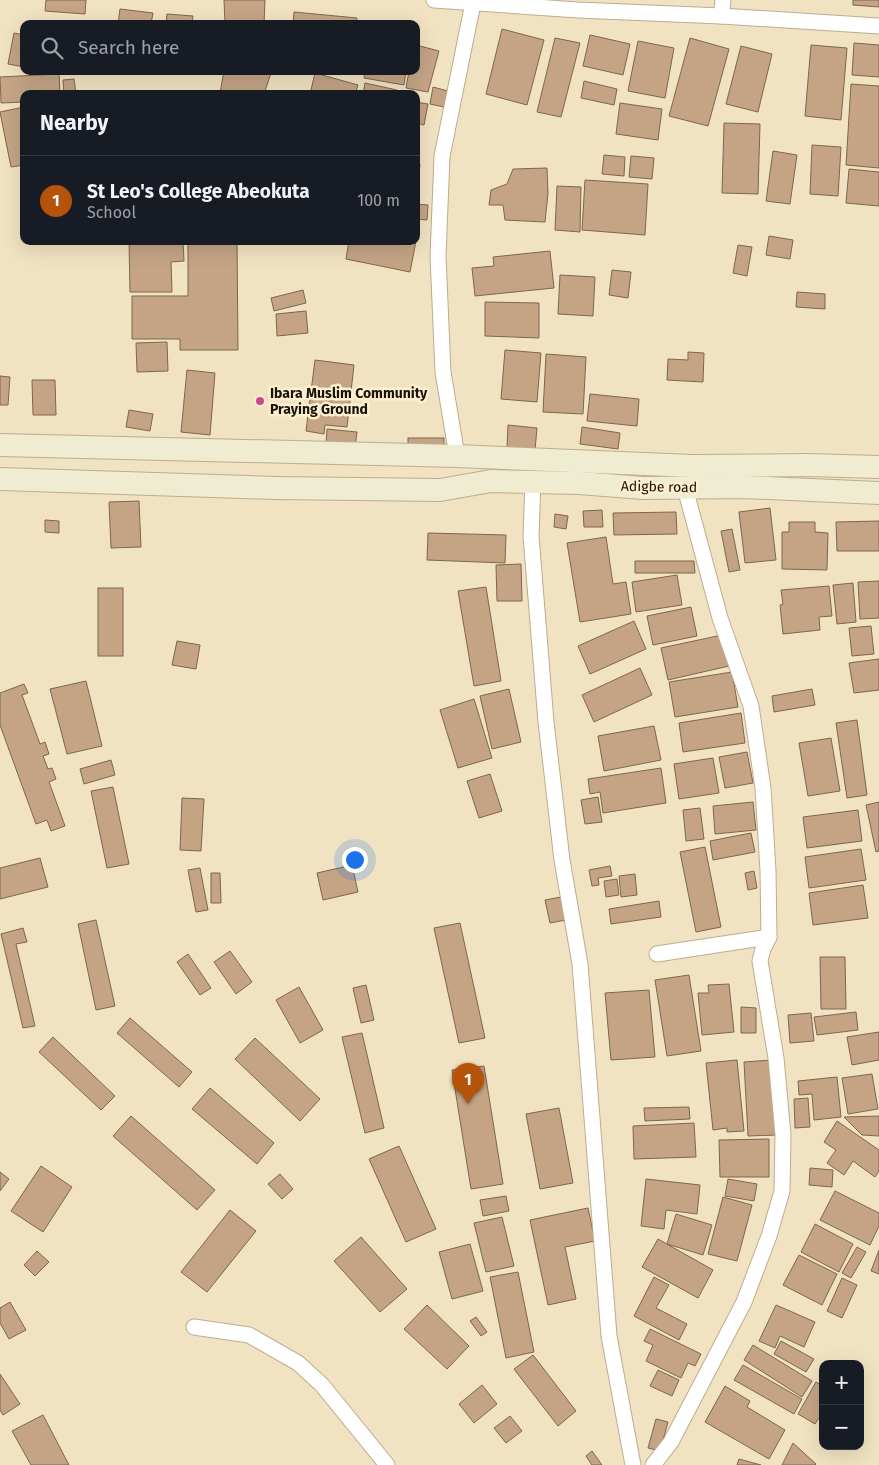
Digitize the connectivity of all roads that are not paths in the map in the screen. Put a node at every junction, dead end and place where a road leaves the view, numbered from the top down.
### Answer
1 (434, 0) edge
2 (723, 0) edge
3 (472, 3) junction
4 (721, 16) junction
5 (879, 26) edge
6 (0, 445) edge
7 (457, 456) junction
8 (879, 467) edge
9 (0, 479) edge
10 (533, 482) junction
11 (685, 488) junction
12 (879, 492) edge
13 (769, 936) junction
14 (657, 954) dead end
15 (194, 1327) dead end
16 (387, 1465) edge
17 (633, 1465) edge
18 (653, 1465) edge

1 - 3 street
2 - 4 street
3 - 4 street
3 - 7 street
4 - 5 street
6 - 7 main road
7 - 8 main road
9 - 10 main road, Adigbe road
10 - 11 main road, Adigbe road
10 - 17 street
11 - 12 main road, Adigbe road
11 - 13 street
13 - 14 street
13 - 18 street
15 - 16 street

